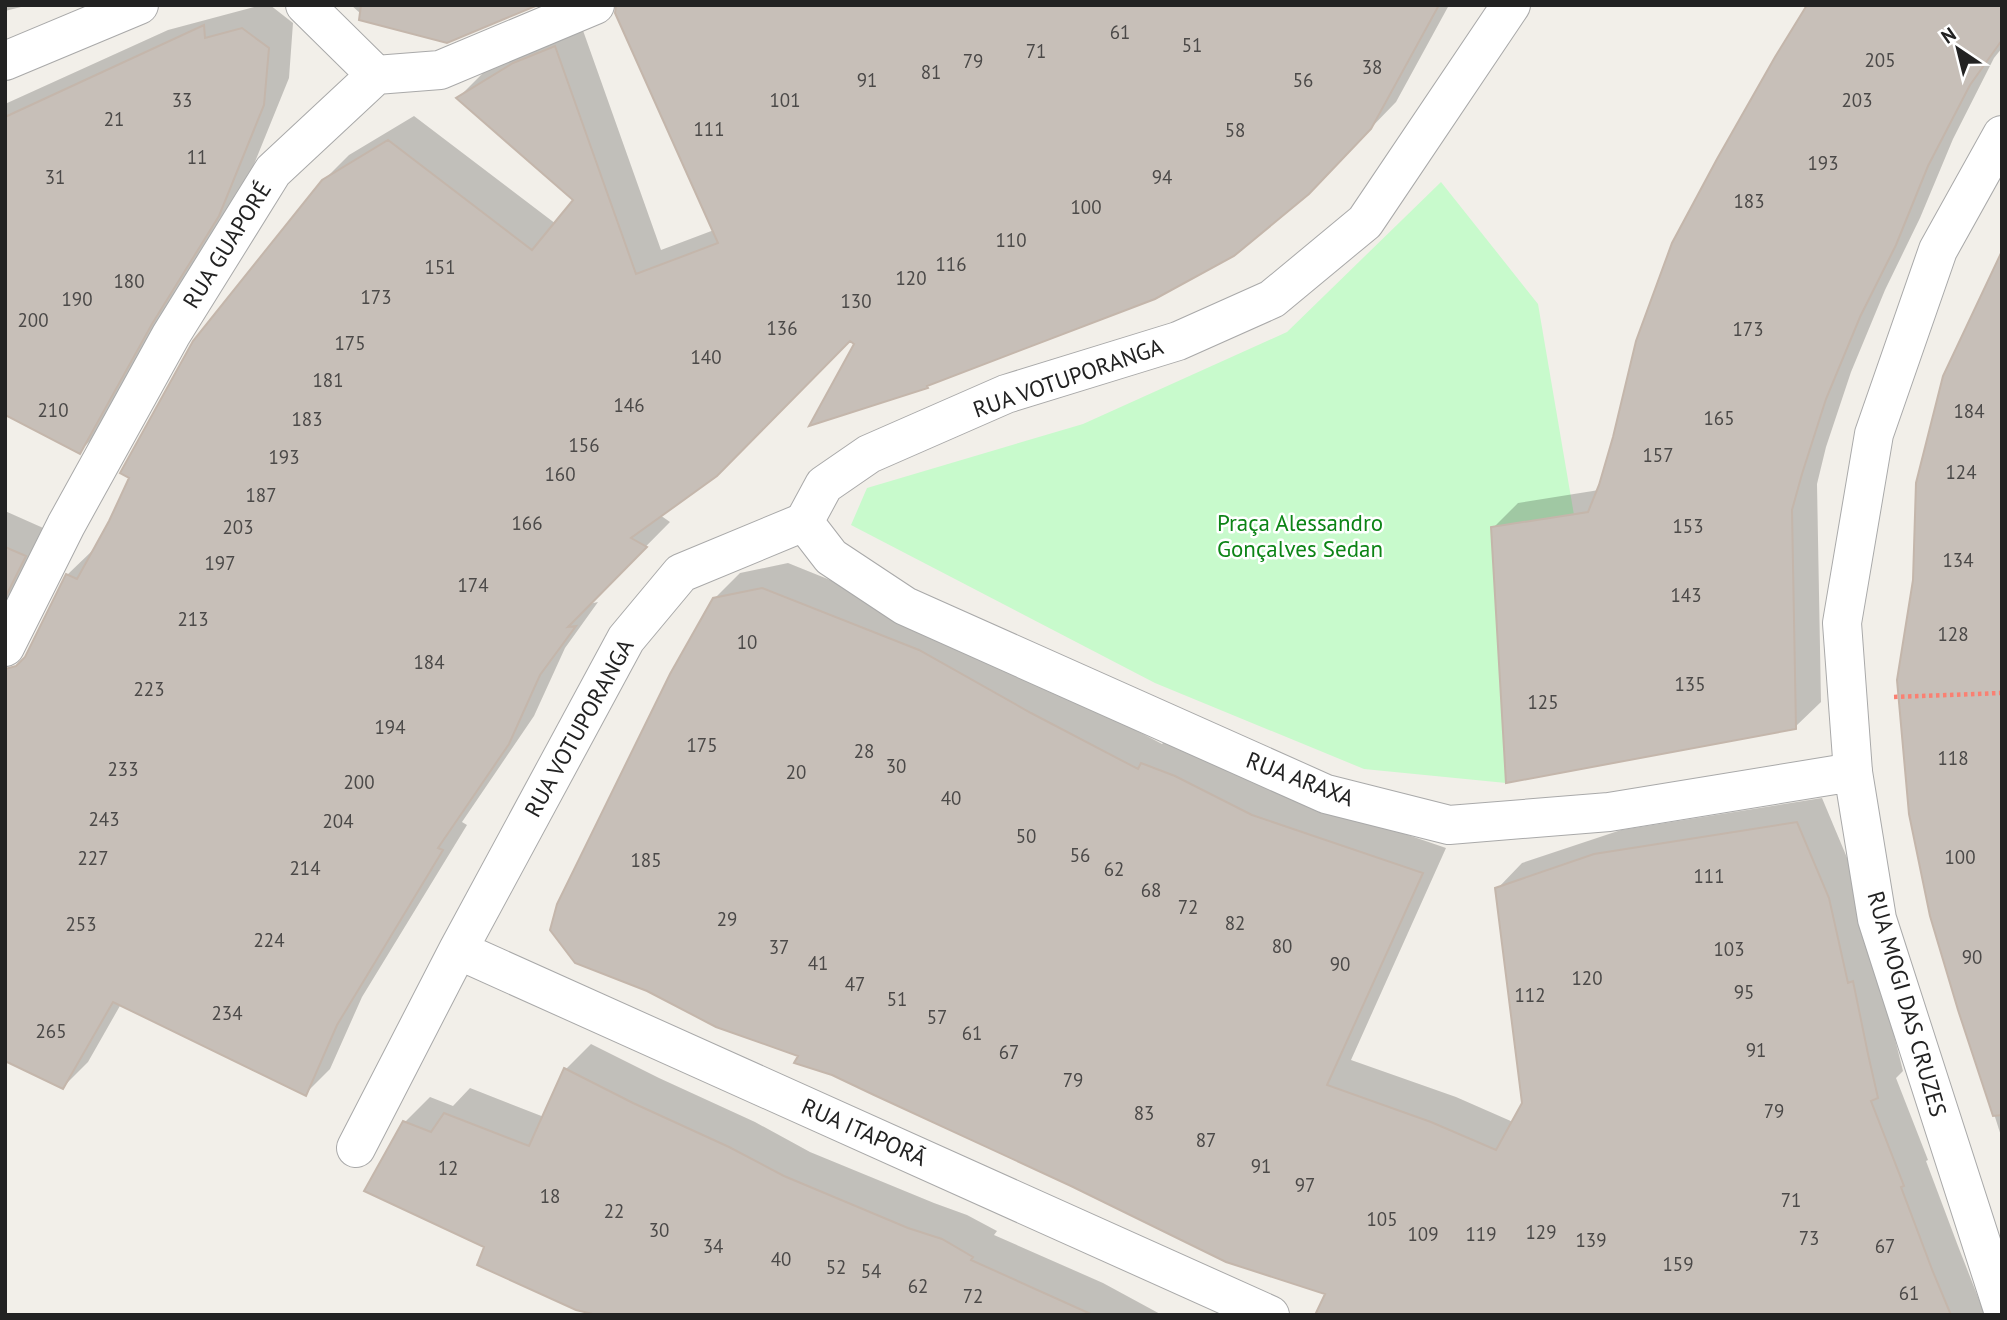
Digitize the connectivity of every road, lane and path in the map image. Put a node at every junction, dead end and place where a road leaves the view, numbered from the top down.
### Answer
1 (139, 5) edge
2 (305, 5) edge
3 (595, 5) edge
4 (1511, 5) edge
5 (5, 61) edge
6 (376, 75) junction
7 (2002, 135) edge
8 (804, 522) junction
9 (5, 647) edge
10 (2002, 693) edge
11 (1848, 699) junction
12 (1853, 772) junction
13 (458, 950) junction
14 (356, 1148) dead end
15 (2002, 1307) edge
16 (1270, 1315) edge

1 - 5 street
2 - 6 street
3 - 6 street
4 - 8 street, RUA VOTUPORANGA
6 - 9 street, RUA GUAPORÉ
7 - 11 street, RUA MOGI DAS CRUZES
8 - 12 street, RUA ARAXA
8 - 13 street, RUA VOTUPORANGA
10 - 11 path
11 - 12 street, RUA MOGI DAS CRUZES
12 - 15 street, RUA MOGI DAS CRUZES
13 - 14 street, RUA VOTUPORANGA
13 - 16 street, RUA ITAPORÃ

